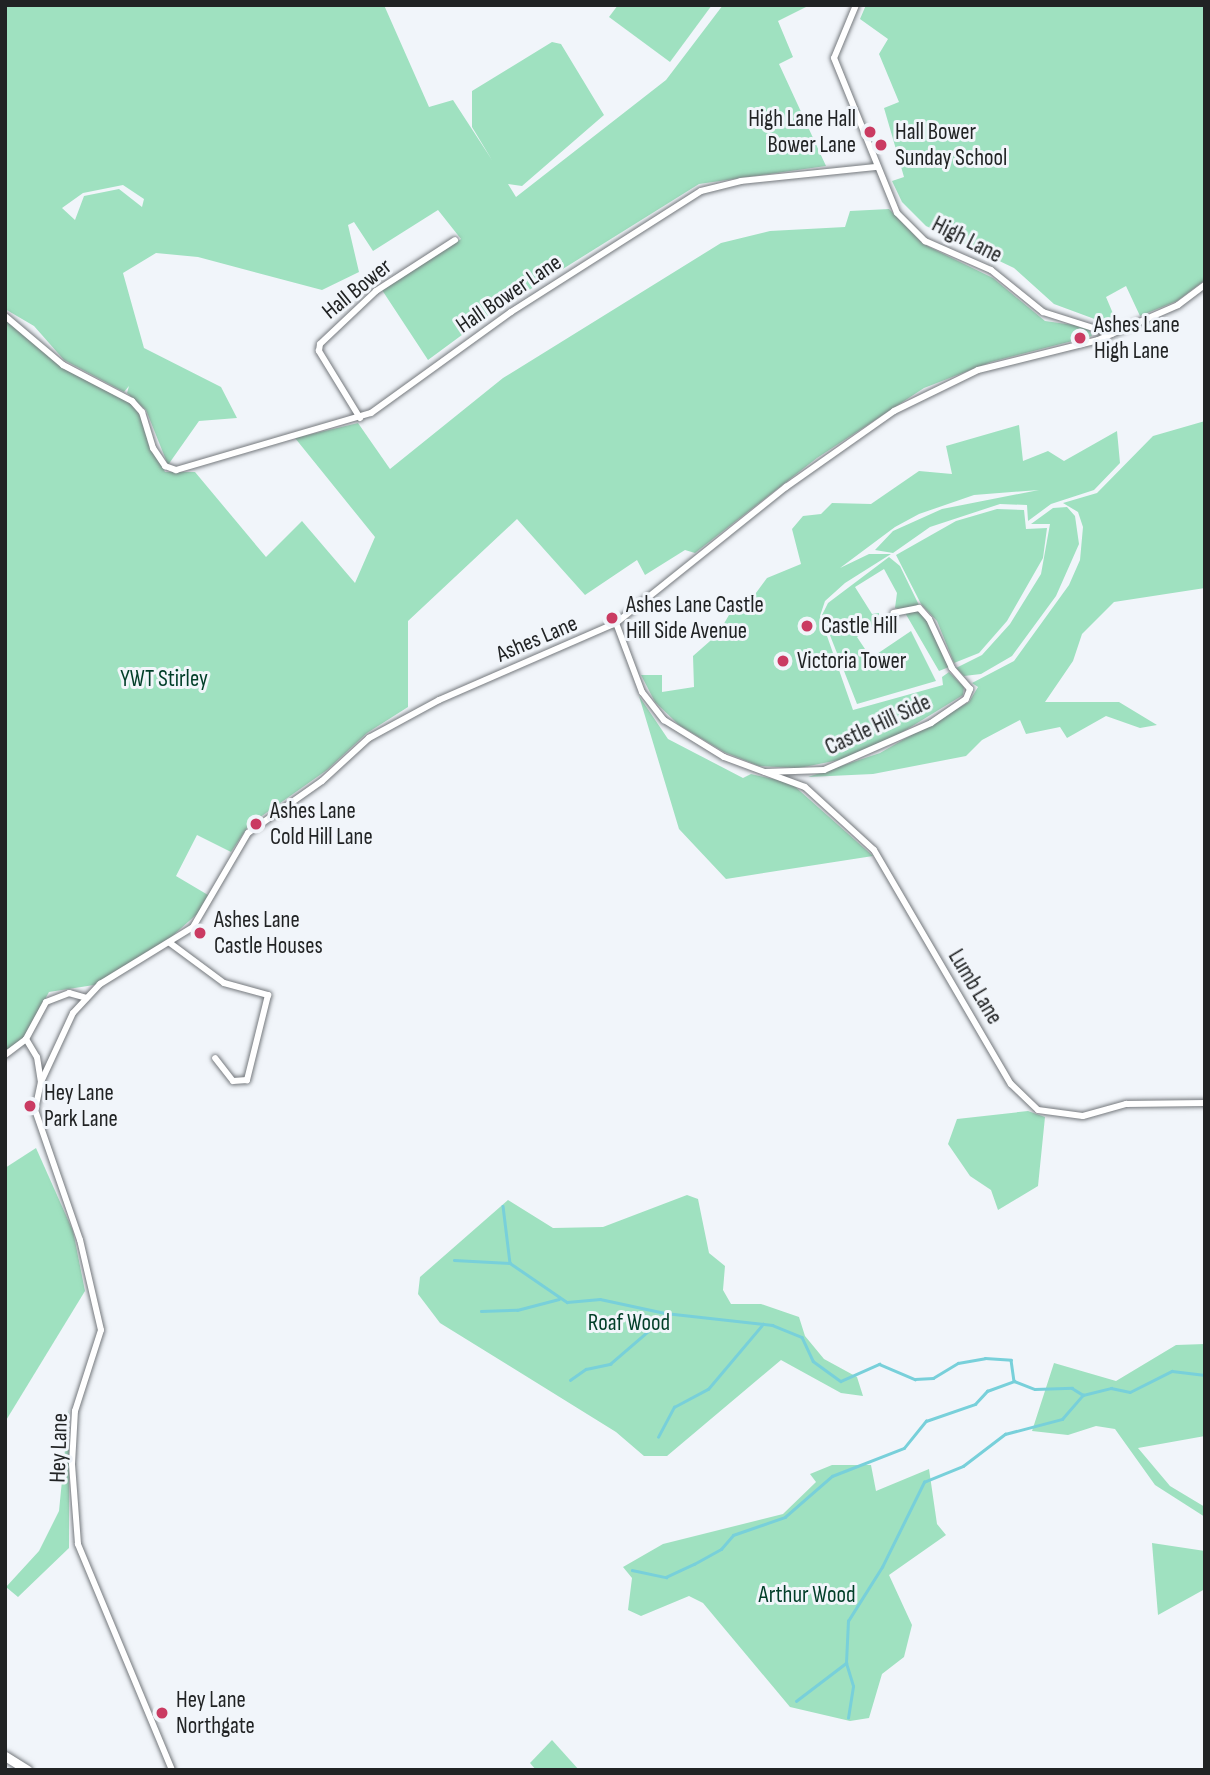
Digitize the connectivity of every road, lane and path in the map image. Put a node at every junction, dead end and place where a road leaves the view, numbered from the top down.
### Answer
1 (856, 5) edge
2 (877, 167) junction
3 (455, 240) dead end
4 (1205, 285) edge
5 (5, 316) edge
6 (1112, 334) junction
7 (360, 418) junction
8 (893, 613) dead end
9 (617, 622) junction
10 (763, 772) junction
11 (170, 943) junction
12 (86, 998) junction
13 (26, 1039) junction
14 (5, 1055) edge
15 (215, 1058) dead end
16 (41, 1082) junction
17 (1205, 1103) edge
18 (5, 1756) edge
19 (27, 1770) edge
20 (172, 1770) edge

1 - 2 street, High Lane
2 - 6 street, High Lane
2 - 7 street, Hall Bower Lane
3 - 7 street, Hall Bower
4 - 6 street, Ashes Lane
5 - 7 street, Hall Bower Lane
6 - 9 street, Ashes Lane
8 - 10 street, Castle Hill Side
9 - 10 street, Castle Hill Side
9 - 11 street, Ashes Lane
10 - 17 street, Lumb Lane
11 - 12 street, Ashes Lane
11 - 15 street
12 - 13 street
12 - 16 street, Ashes Lane
13 - 14 street
13 - 16 street
16 - 20 street, Hey Lane
18 - 19 street

